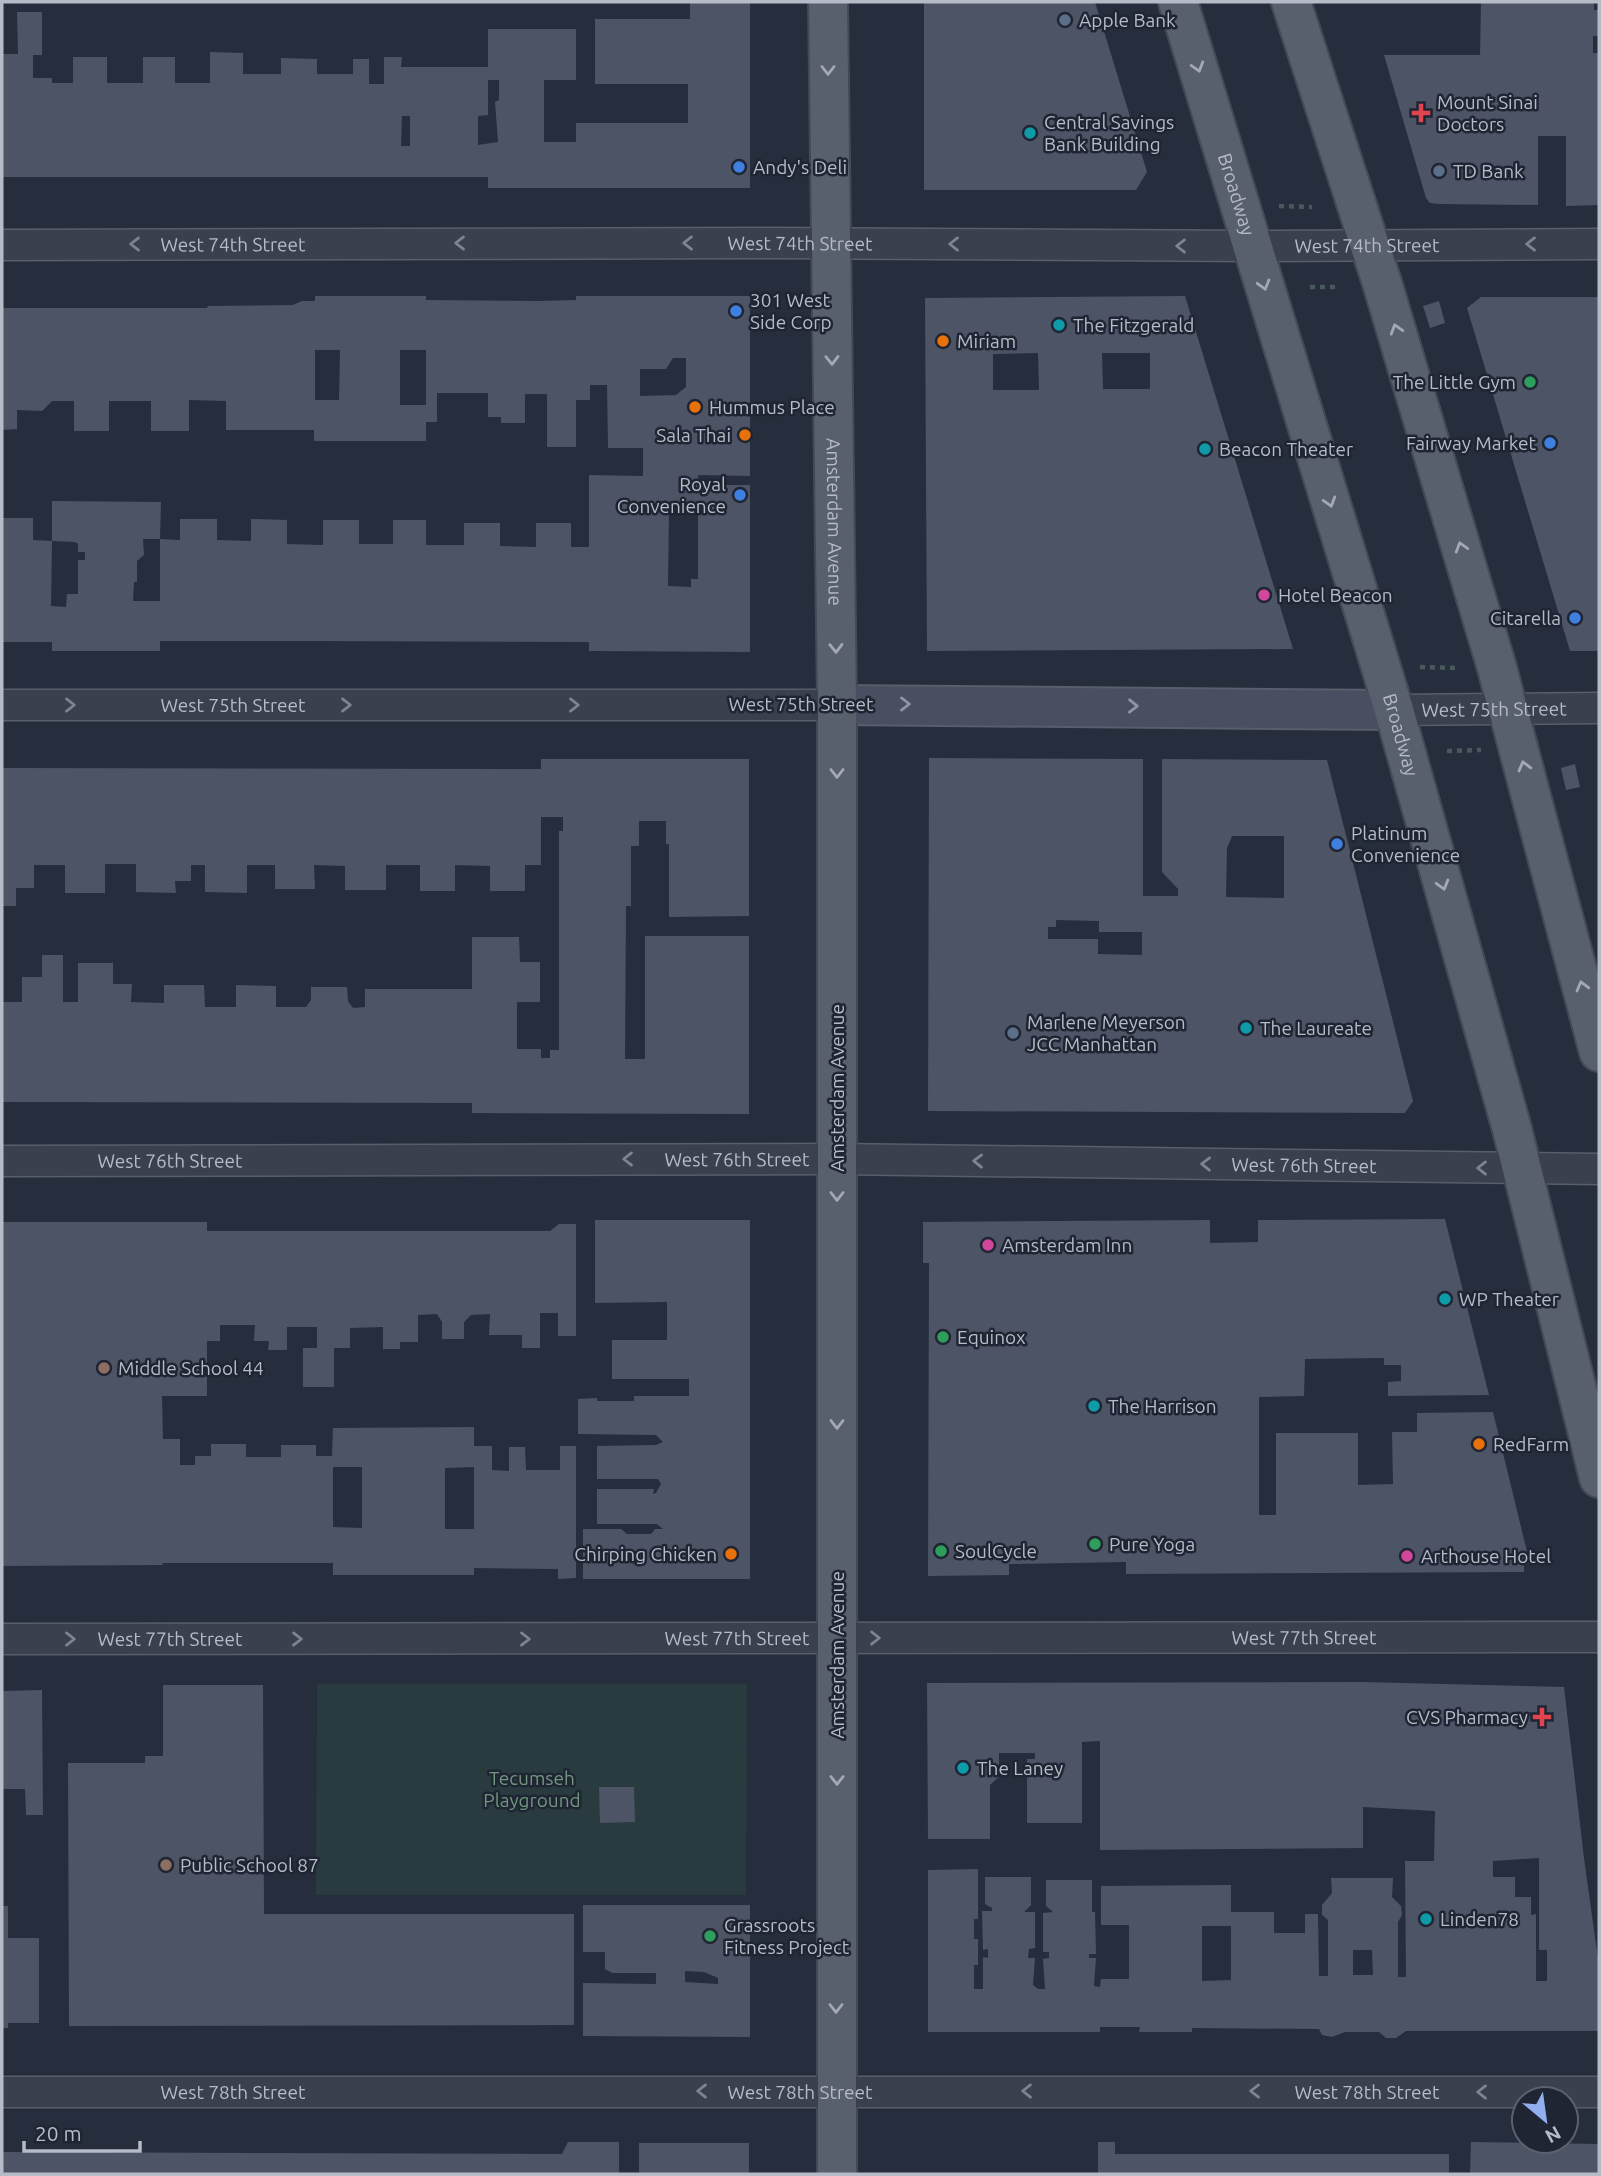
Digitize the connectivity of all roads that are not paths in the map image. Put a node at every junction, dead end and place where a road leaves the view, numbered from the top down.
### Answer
1 (828, 2) edge
2 (1178, 2) edge
3 (1291, 2) edge
4 (830, 243) junction
5 (1369, 244) junction
6 (1599, 244) edge
7 (2, 245) edge
8 (1253, 246) junction
9 (2, 705) edge
10 (837, 705) junction
11 (1508, 708) junction
12 (1599, 708) edge
13 (1394, 710) junction
14 (1599, 1052) edge
15 (837, 1159) junction
16 (2, 1161) edge
17 (1521, 1168) junction
18 (1599, 1169) edge
19 (1599, 1478) edge
20 (1599, 1637) edge
21 (836, 1638) junction
22 (2, 1639) edge
23 (836, 2091) junction
24 (2, 2092) edge
25 (1599, 2092) edge
26 (837, 2174) edge

1 -> 4 main road, Amsterdam Avenue
2 -> 8 main road, Broadway
3 - 5 main road
4 -> 7 street, West 74th Street
8 -> 4 street, West 74th Street
4 -> 10 main road, Amsterdam Avenue
6 -> 5 street, West 74th Street
5 - 8 street, West 74th Street
11 -> 5 main road
8 -> 13 main road, Broadway
9 -> 10 street, West 75th Street
10 -> 13 main road, West 75th Street
10 -> 15 main road, Amsterdam Avenue
11 - 12 street, West 75th Street
11 - 13 street, West 75th Street
14 -> 11 main road
13 -> 17 main road, Broadway
15 -> 16 street, West 76th Street
17 -> 15 street, West 76th Street
15 -> 21 main road, Amsterdam Avenue
17 - 18 street, West 76th Street
17 - 19 main road, Broadway
21 -> 20 street, West 77th Street
22 -> 21 street, West 77th Street
21 -> 23 main road, Amsterdam Avenue
23 -> 24 street, West 78th Street
25 -> 23 street, West 78th Street
23 - 26 main road, Amsterdam Avenue

